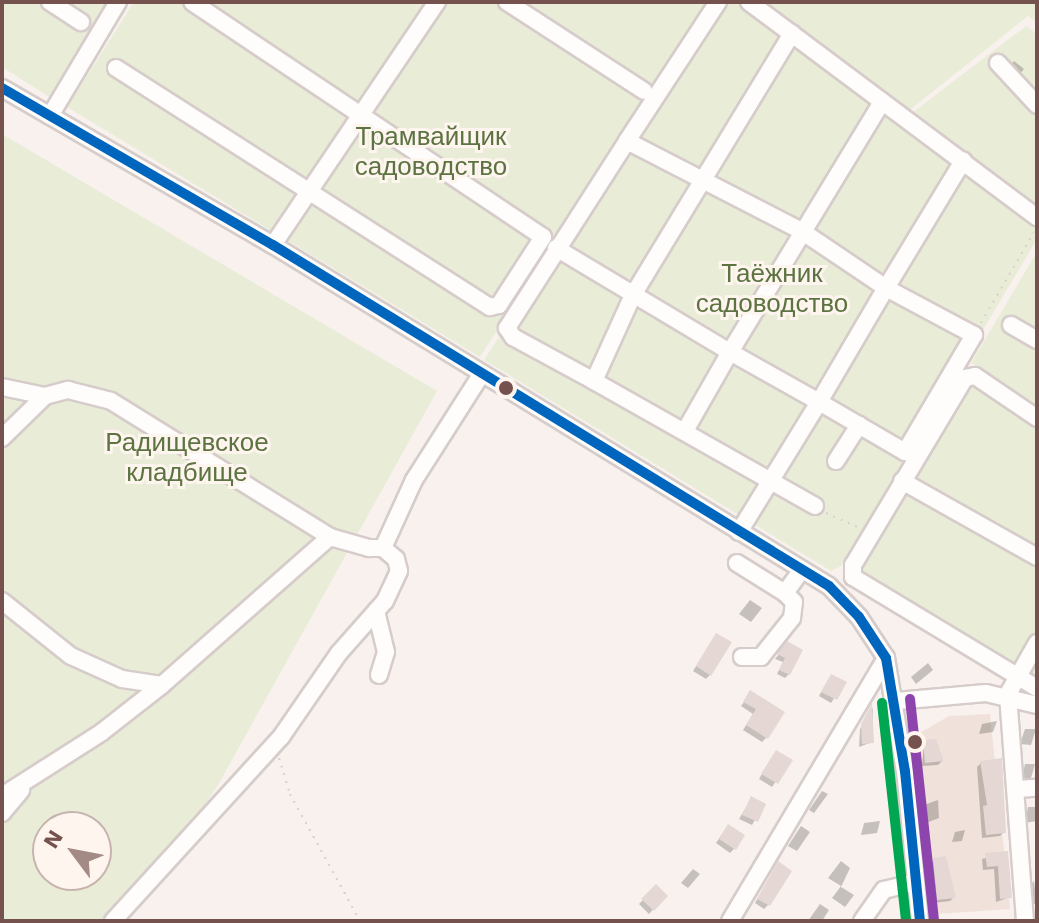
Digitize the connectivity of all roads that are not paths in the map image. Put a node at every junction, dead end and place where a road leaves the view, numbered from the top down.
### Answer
1 (50, 2) edge
2 (118, 2) edge
3 (192, 2) edge
4 (437, 2) edge
5 (507, 2) edge
6 (718, 2) edge
7 (749, 2) edge
8 (81, 22) dead end
9 (792, 34) junction
10 (998, 63) dead end
11 (116, 68) dead end
12 (2, 88) edge
13 (644, 91) dead end
14 (882, 102) junction
15 (1037, 105) edge
16 (360, 114) junction
17 (50, 116) junction
18 (627, 141) junction
19 (963, 161) junction
20 (705, 184) junction
21 (309, 190) junction
22 (1037, 217) edge
23 (803, 232) junction
24 (273, 245) junction
25 (556, 248) junction
26 (886, 288) junction
27 (633, 295) junction
28 (1011, 325) dead end
29 (1037, 340) edge
30 (730, 352) junction
31 (481, 375) junction
32 (594, 381) junction
33 (2, 387) edge
34 (45, 396) junction
35 (819, 402) junction
36 (1037, 418) edge
37 (859, 425) junction
38 (685, 431) junction
39 (2, 438) edge
40 (836, 461) dead end
41 (771, 480) junction
42 (902, 481) junction
43 (815, 506) road end
44 (739, 532) junction
45 (330, 537) junction
46 (383, 548) junction
47 (1037, 557) edge
48 (737, 563) dead end
49 (802, 570) junction
50 (785, 593) junction
51 (2, 601) edge
52 (376, 611) junction
53 (1037, 643) edge
54 (742, 657) dead end
55 (886, 658) junction
56 (379, 675) dead end
57 (1018, 677) junction
58 (162, 685) junction
59 (1037, 688) edge
60 (1008, 694) junction
61 (896, 701) junction
62 (1037, 705) edge
63 (25, 785) junction
64 (1037, 788) edge
65 (1015, 789) junction
66 (2, 796) edge
67 (2, 813) edge
68 (916, 882) junction
69 (113, 921) edge
70 (730, 921) edge
71 (862, 921) edge
72 (920, 921) edge
73 (1025, 921) edge

1 - 8 street
2 - 17 street
3 - 16 street
4 - 16 street
5 - 13 street
6 - 18 street
7 - 9 street
9 - 14 street
9 - 20 street
10 - 15 street
11 - 21 street
12 - 17 street
14 - 19 street
14 - 23 street
16 - 21 street
16 - 21 street
17 - 24 street
18 - 20 street
18 - 25 street
19 - 22 street
19 - 26 street
20 - 23 street
20 - 27 street
21 - 24 street
23 - 26 street
23 - 30 street
24 - 31 street
25 - 27 street
25 - 32 street
26 - 35 street
26 - 37 street
27 - 30 street
27 - 32 street
28 - 29 street
30 - 35 street
30 - 38 street
31 - 44 street
31 - 46 street
32 - 38 street
33 - 34 street
34 - 39 street
34 - 45 street
35 - 37 street
35 - 41 street
36 - 42 street
37 - 40 street
38 - 41 street
41 - 43 street
41 - 44 street
42 - 47 street
42 - 57 street
44 - 49 street
45 - 46 street
45 - 58 street
46 - 52 street
48 - 50 street
49 - 50 street
49 - 55 street
50 - 54 street
51 - 58 street
52 - 56 street
52 - 69 street
53 - 57 street
55 - 61 street
55 - 70 street
57 - 59 street
57 - 60 street
58 - 63 street
60 - 61 street
60 - 62 street
60 - 65 street
61 - 68 street
63 - 66 street
63 - 67 street
64 - 65 street
65 - 73 street
68 - 71 street
68 - 72 street

